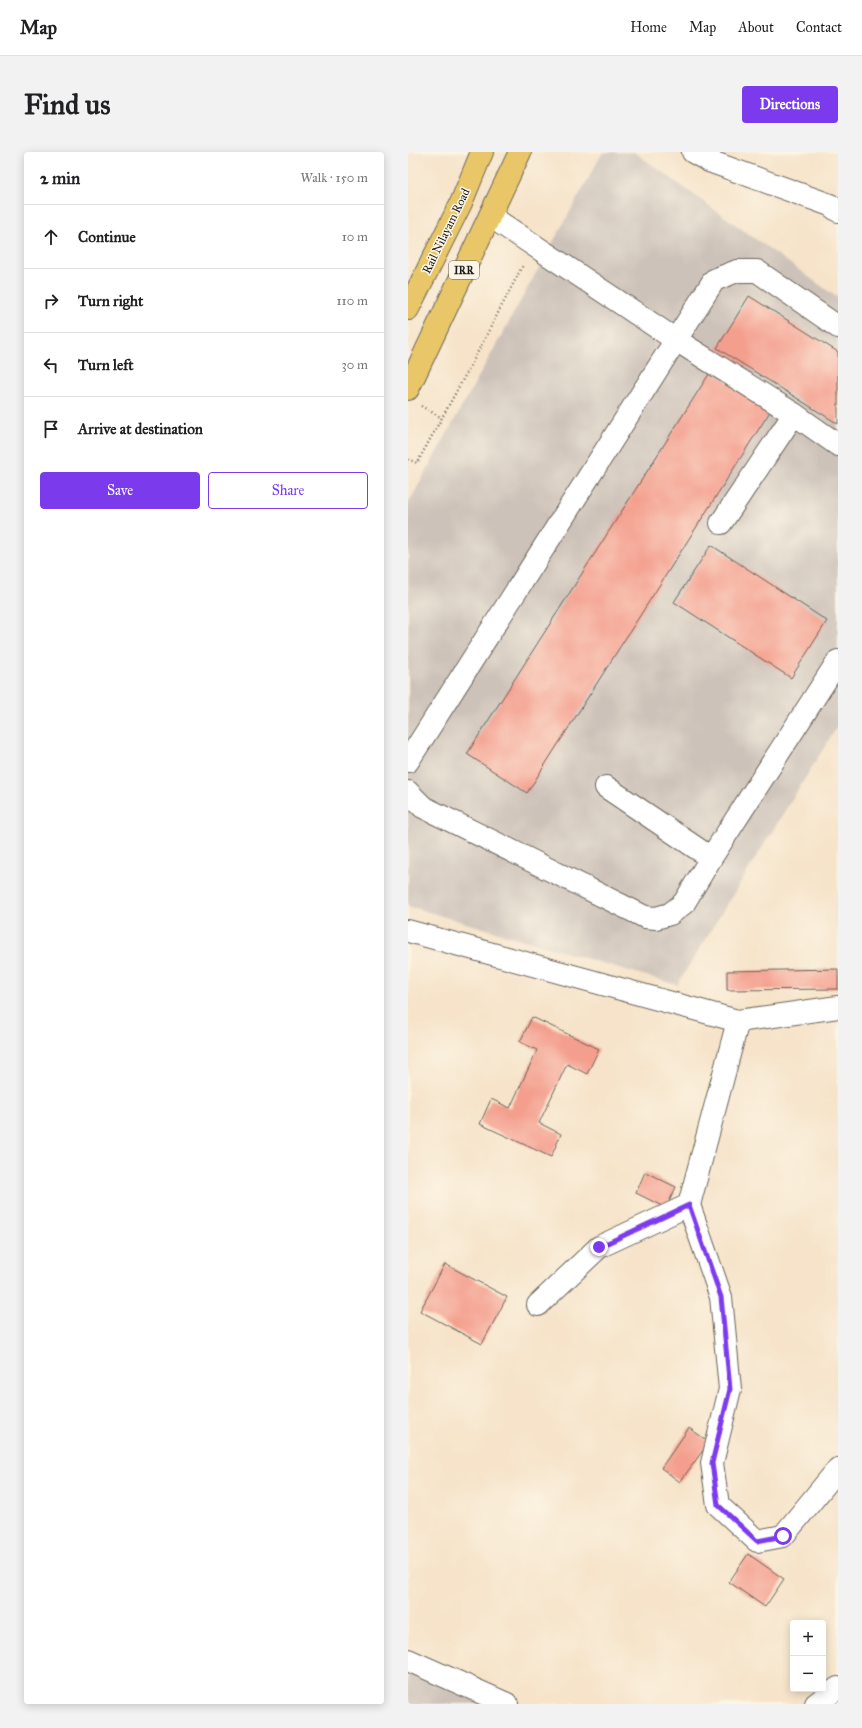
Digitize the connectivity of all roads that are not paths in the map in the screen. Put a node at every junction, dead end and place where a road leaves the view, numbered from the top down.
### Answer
1 (482, 152) edge
2 (520, 152) edge
3 (693, 152) edge
4 (835, 207) edge
5 (490, 216) junction
6 (408, 309) edge
7 (838, 327) edge
8 (676, 340) junction
9 (411, 396) edge
10 (794, 414) junction
11 (838, 445) edge
12 (721, 523) dead end
13 (838, 661) edge
14 (408, 761) edge
15 (606, 787) dead end
16 (408, 792) edge
17 (711, 858) junction
18 (408, 931) edge
19 (838, 1007) edge
20 (738, 1021) junction
21 (689, 1205) junction
22 (538, 1305) dead end
23 (838, 1469) edge
24 (408, 1660) edge
25 (838, 1688) edge
26 (506, 1704) edge
27 (816, 1704) edge

1 - 6 main road, Rail Nilayam Road / IRR
2 - 5 main road, IRR
3 - 4 street
5 - 8 street
5 - 9 main road, IRR
7 - 8 street
8 - 10 street
8 - 14 street
10 - 11 street
10 - 12 street
13 - 17 street
15 - 17 street
16 - 17 street
18 - 20 street
19 - 20 street
20 - 21 street
21 - 22 street
21 - 23 street
24 - 26 street
25 - 27 street

